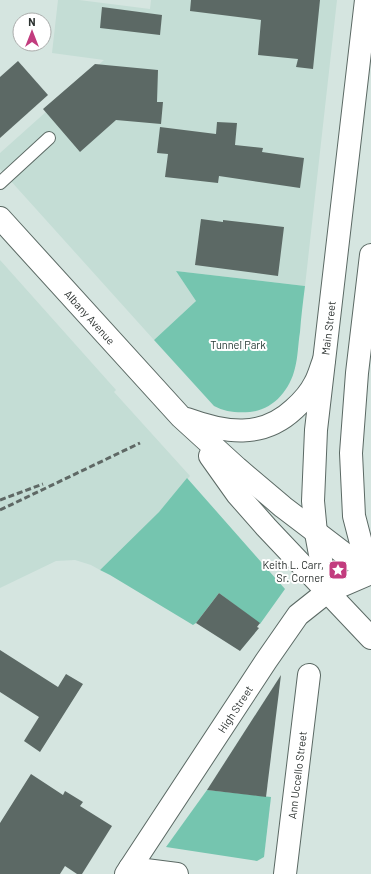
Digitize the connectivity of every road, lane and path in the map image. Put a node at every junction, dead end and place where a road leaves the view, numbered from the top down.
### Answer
1 (366, 0) edge
2 (49, 138) dead end
3 (0, 183) edge
4 (0, 218) edge
5 (371, 255) edge
6 (324, 360) junction
7 (181, 417) junction
8 (316, 533) junction
9 (371, 574) edge
10 (327, 592) junction
11 (371, 638) edge
12 (309, 675) dead end
13 (128, 871) edge
14 (177, 874) edge
15 (285, 874) edge

1 - 6 main road, Main Street
2 - 3 lane
4 - 7 main road, Albany Avenue
5 - 9 main road
6 - 7 main road
6 - 8 main road, Main Street
7 - 8 main road, Albany Avenue
7 - 10 main road, Albany Avenue
8 - 9 main road, Albany Avenue
8 - 10 main road, Main Street
9 - 10 main road, High Street
10 - 11 main road
10 - 13 main road, High Street
12 - 15 main road, Ann Uccello Street
13 - 14 main road

